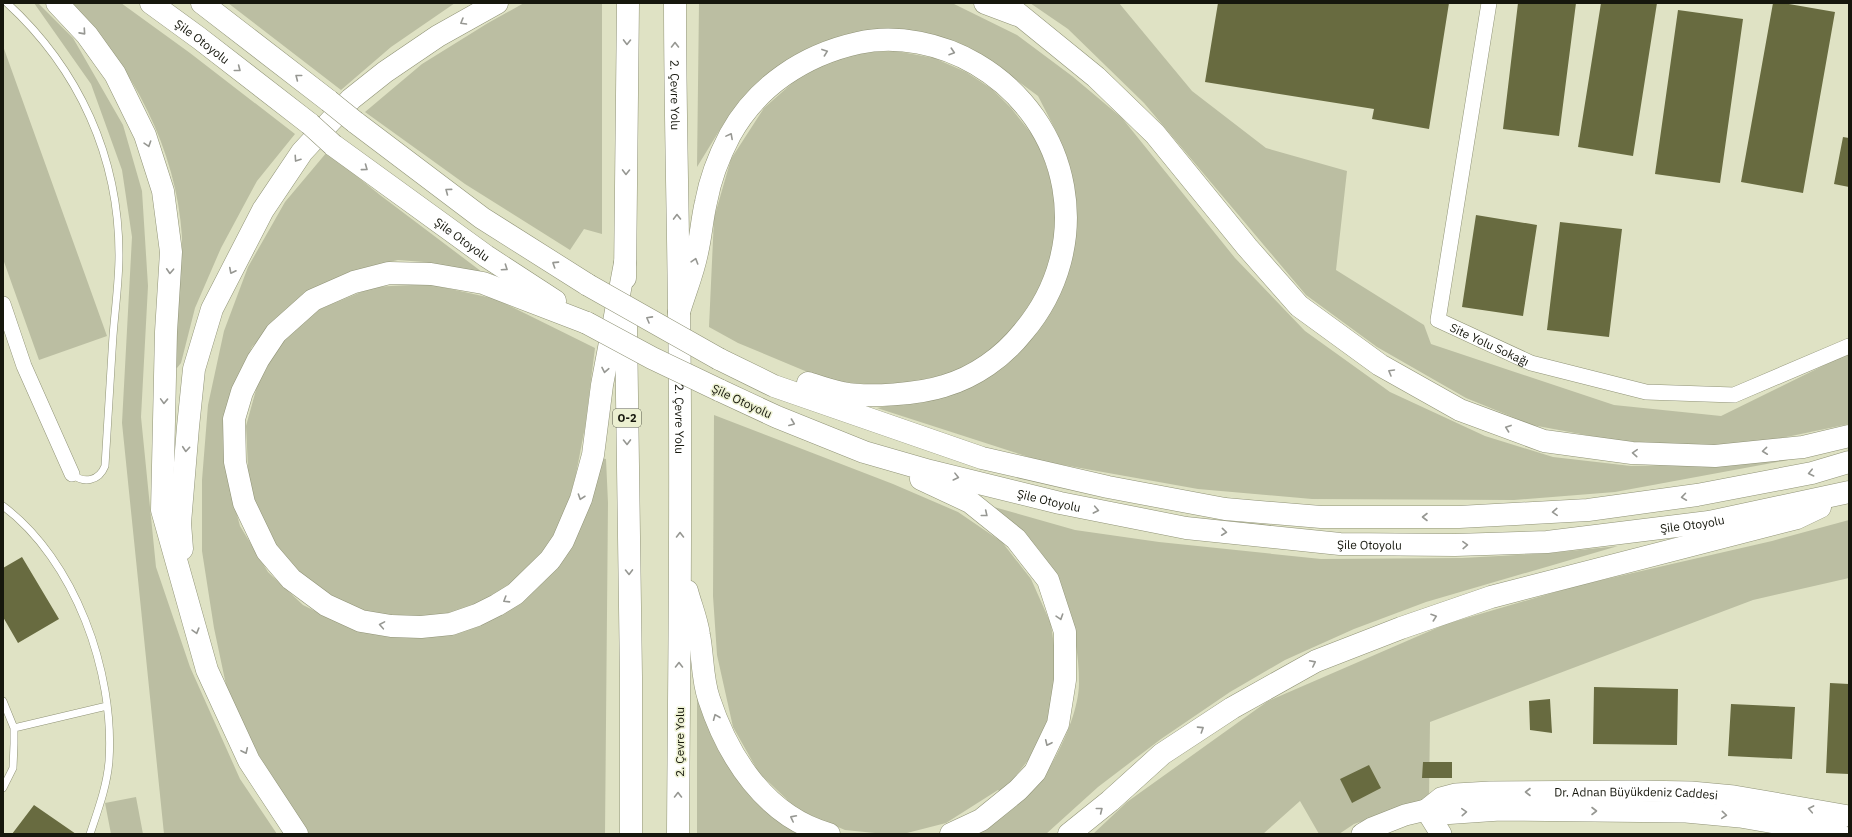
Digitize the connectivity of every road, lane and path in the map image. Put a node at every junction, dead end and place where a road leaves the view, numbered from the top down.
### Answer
1 (7, 3) edge
2 (57, 3) edge
3 (152, 3) edge
4 (202, 3) edge
5 (497, 3) edge
6 (628, 3) edge
7 (674, 3) edge
8 (985, 3) edge
9 (1489, 3) edge
10 (1012, 9) edge
11 (625, 263) junction
12 (3, 304) edge
13 (679, 312) junction
14 (587, 323) junction
15 (1849, 346) edge
16 (720, 358) junction
17 (1849, 436) edge
18 (864, 452) junction
19 (1849, 462) edge
20 (72, 474) joint
21 (1848, 492) edge
22 (3, 506) edge
23 (680, 568) junction
24 (185, 594) junction
25 (3, 701) edge
26 (107, 706) junction
27 (14, 728) junction
28 (3, 788) edge
29 (1426, 810) junction
30 (1849, 816) edge
31 (1374, 832) edge
32 (90, 834) edge
33 (297, 834) edge
34 (631, 834) edge
35 (678, 834) edge
36 (829, 834) edge
37 (951, 834) edge
38 (1069, 834) edge
39 (1422, 834) edge
40 (1441, 834) edge
41 (1840, 834) edge

1 - 20 lane
2 -> 24 highway
3 -> 14 highway, Şile Otoyolu, bridge
16 -> 4 highway, bridge
5 -> 24 highway
6 -> 11 highway, O-2
13 -> 7 highway, 2. Çevre Yolu
8 - 10 highway
9 - 15 street, Site Yolu Sokağı
17 -> 10 highway
11 -> 14 highway
11 -> 34 highway, O-2
12 - 20 street
13 -> 16 highway
23 -> 13 highway, 2. Çevre Yolu
14 -> 18 highway, Şile Otoyolu, bridge
19 -> 16 highway
18 -> 21 highway, Şile Otoyolu
18 -> 37 highway
38 -> 21 highway
22 - 26 lane
35 -> 23 highway, 2. Çevre Yolu
36 -> 23 highway
24 -> 33 highway
25 - 27 lane
26 - 27 lane
26 - 32 lane
27 - 28 lane
30 -> 29 street, Dr. Adnan Büyükdeniz Caddesi
29 - 31 street, Dr. Adnan Büyükdeniz Caddesi
29 - 39 street
29 - 40 street
29 -> 41 street, Dr. Adnan Büyükdeniz Caddesi

